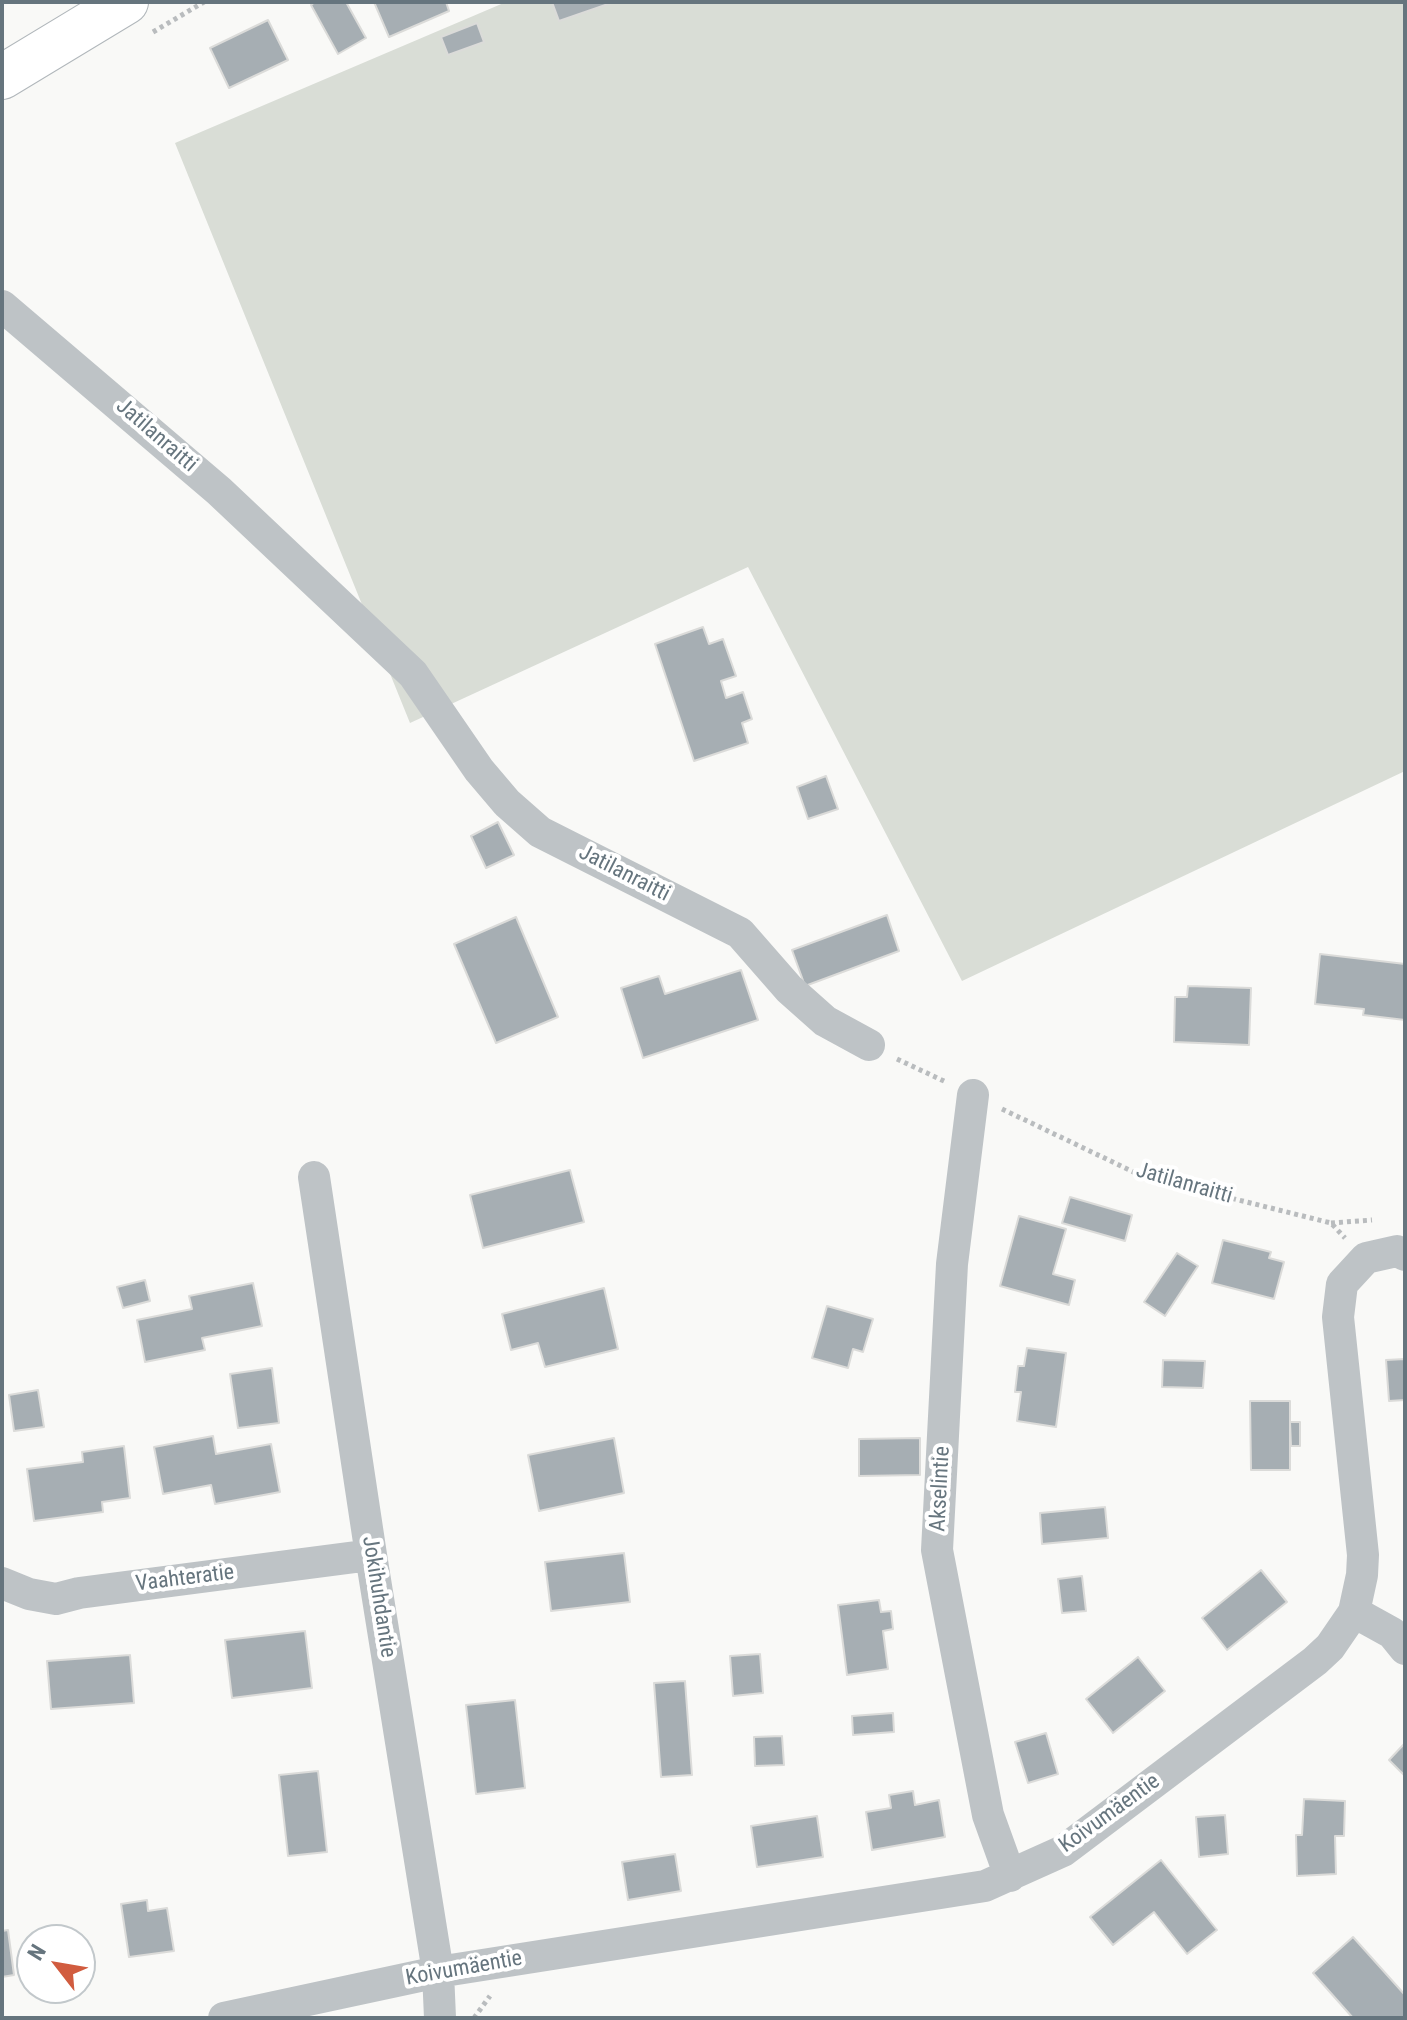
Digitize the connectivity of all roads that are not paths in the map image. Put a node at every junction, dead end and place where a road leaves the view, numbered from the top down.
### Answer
1 (126, 2) edge
2 (2, 77) edge
3 (2, 306) edge
4 (869, 1045) road end
5 (973, 1095) road end
6 (314, 1177) dead end
7 (1405, 1255) edge
8 (371, 1555) junction
9 (2, 1583) edge
10 (1354, 1612) junction
11 (1405, 1649) edge
12 (1010, 1876) junction
13 (438, 1972) junction
14 (224, 2018) edge
15 (440, 2018) edge

1 - 2 main road
3 - 4 street, Jatilanraitti
5 - 12 street, Akselintie
6 - 8 street, Jokihuhdantie
7 - 10 street, Koivumäentie
8 - 9 street, Vaahteratie
8 - 13 street, Jokihuhdantie
10 - 11 street
10 - 12 street, Koivumäentie
12 - 13 street, Koivumäentie
13 - 14 street, Koivumäentie
13 - 15 street, Jokihuhdantie

